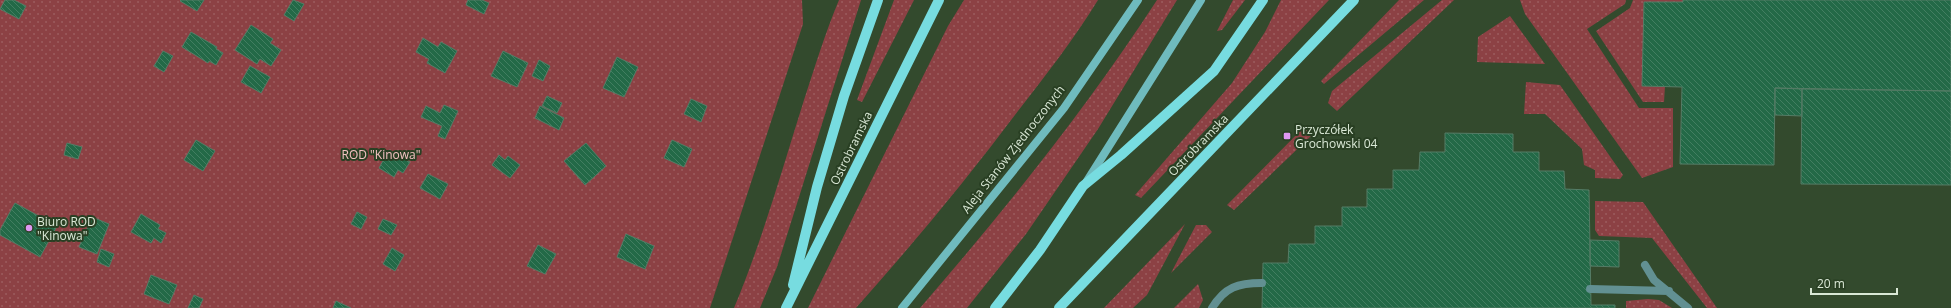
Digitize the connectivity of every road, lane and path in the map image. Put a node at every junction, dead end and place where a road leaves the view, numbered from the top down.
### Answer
1 (878, 0) edge
2 (1138, 0) edge
3 (1201, 0) edge
4 (1263, 0) edge
5 (1354, 0) edge
6 (939, 1) edge
7 (1083, 186) junction
8 (1645, 265) dead end
9 (1262, 283) dead end
10 (1590, 289) dead end
11 (1669, 291) junction
12 (787, 306) edge
13 (902, 308) edge
14 (995, 308) edge
15 (1060, 308) edge
16 (1212, 308) edge
17 (1688, 308) edge

1 - 12 main road
2 - 13 main road, Aleja Stanów Zjednoczonych
3 - 7 main road
4 - 7 main road
5 - 15 main road, Ostrobramska
6 - 12 main road, Ostrobramska
7 - 14 main road
8 - 11 lane
9 - 16 lane
10 - 11 lane
11 - 17 lane

